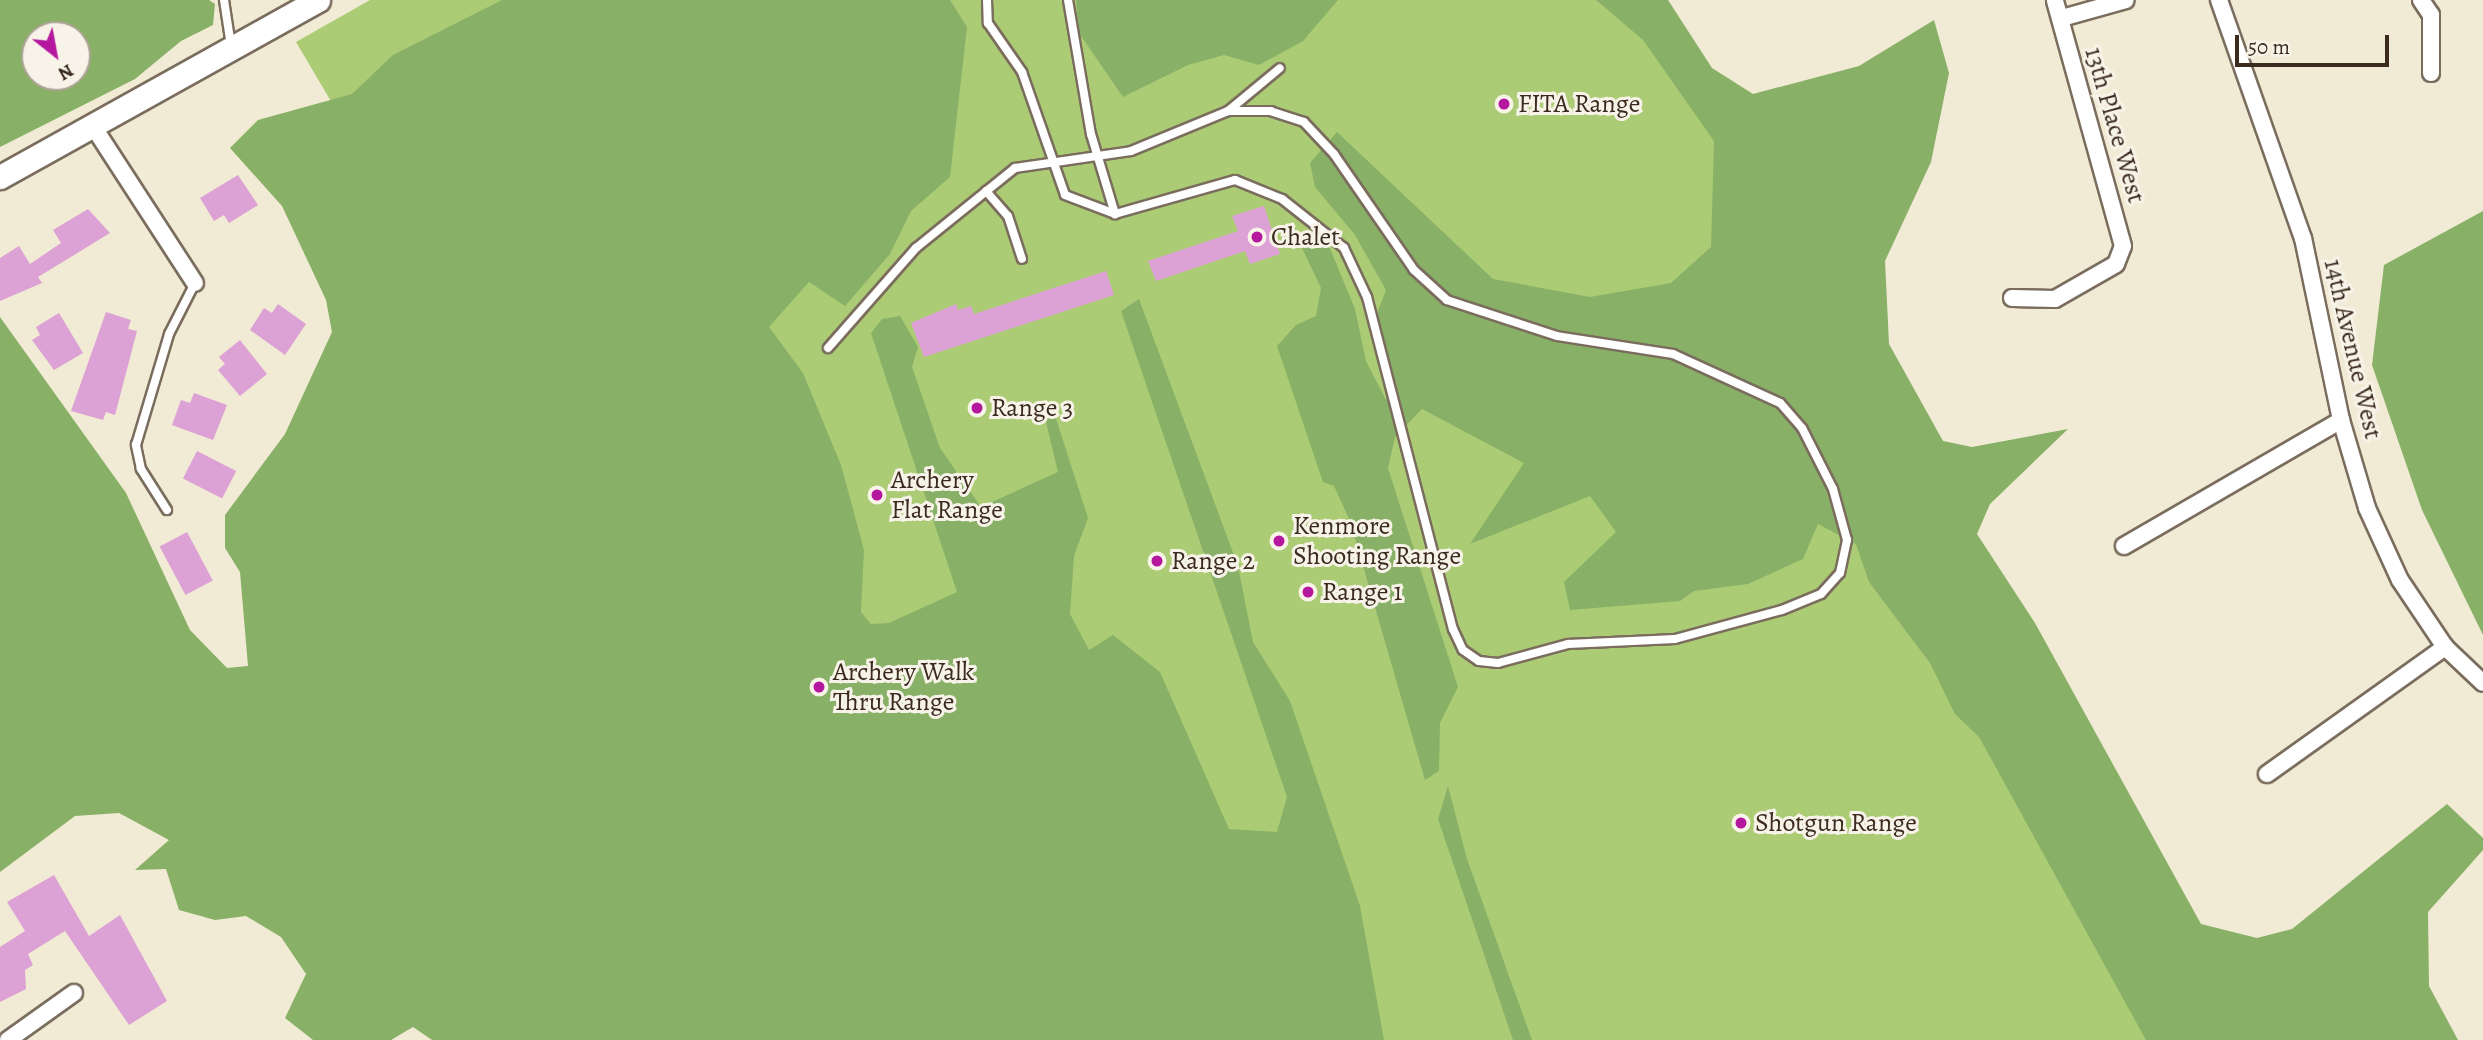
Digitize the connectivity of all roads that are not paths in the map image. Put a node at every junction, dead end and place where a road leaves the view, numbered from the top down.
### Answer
1 (224, 0) edge
2 (318, 0) edge
3 (987, 0) edge
4 (1068, 0) edge
5 (2055, 0) edge
6 (2126, 0) edge
7 (2219, 0) edge
8 (2421, 0) edge
9 (2062, 18) junction
10 (231, 49) junction
11 (1280, 68) dead end
12 (2431, 73) dead end
13 (1228, 111) junction
14 (93, 125) junction
15 (1098, 160) junction
16 (1054, 163) junction
17 (0, 177) edge
18 (986, 191) junction
19 (1115, 214) junction
20 (1022, 259) dead end
21 (195, 283) joint
22 (2012, 298) dead end
23 (828, 348) dead end
24 (2341, 420) junction
25 (167, 510) dead end
26 (2124, 546) dead end
27 (2445, 647) junction
28 (2483, 683) edge
29 (2267, 774) dead end
30 (74, 993) dead end
31 (8, 1040) edge

1 - 10 lane
2 - 10 main road
3 - 16 lane
4 - 15 lane
5 - 9 street, 13th Place West
6 - 9 street
7 - 24 street, 14th Avenue West
8 - 12 street
9 - 22 street, 13th Place West
10 - 14 main road
11 - 13 lane
13 - 15 lane
13 - 19 lane
14 - 17 main road
14 - 21 street
15 - 16 lane
15 - 19 lane
16 - 18 lane
16 - 19 lane
18 - 20 lane
18 - 23 lane
21 - 25 lane
24 - 26 street
24 - 27 street, 14th Avenue West
27 - 28 street, 14th Avenue West
27 - 29 street
30 - 31 street

